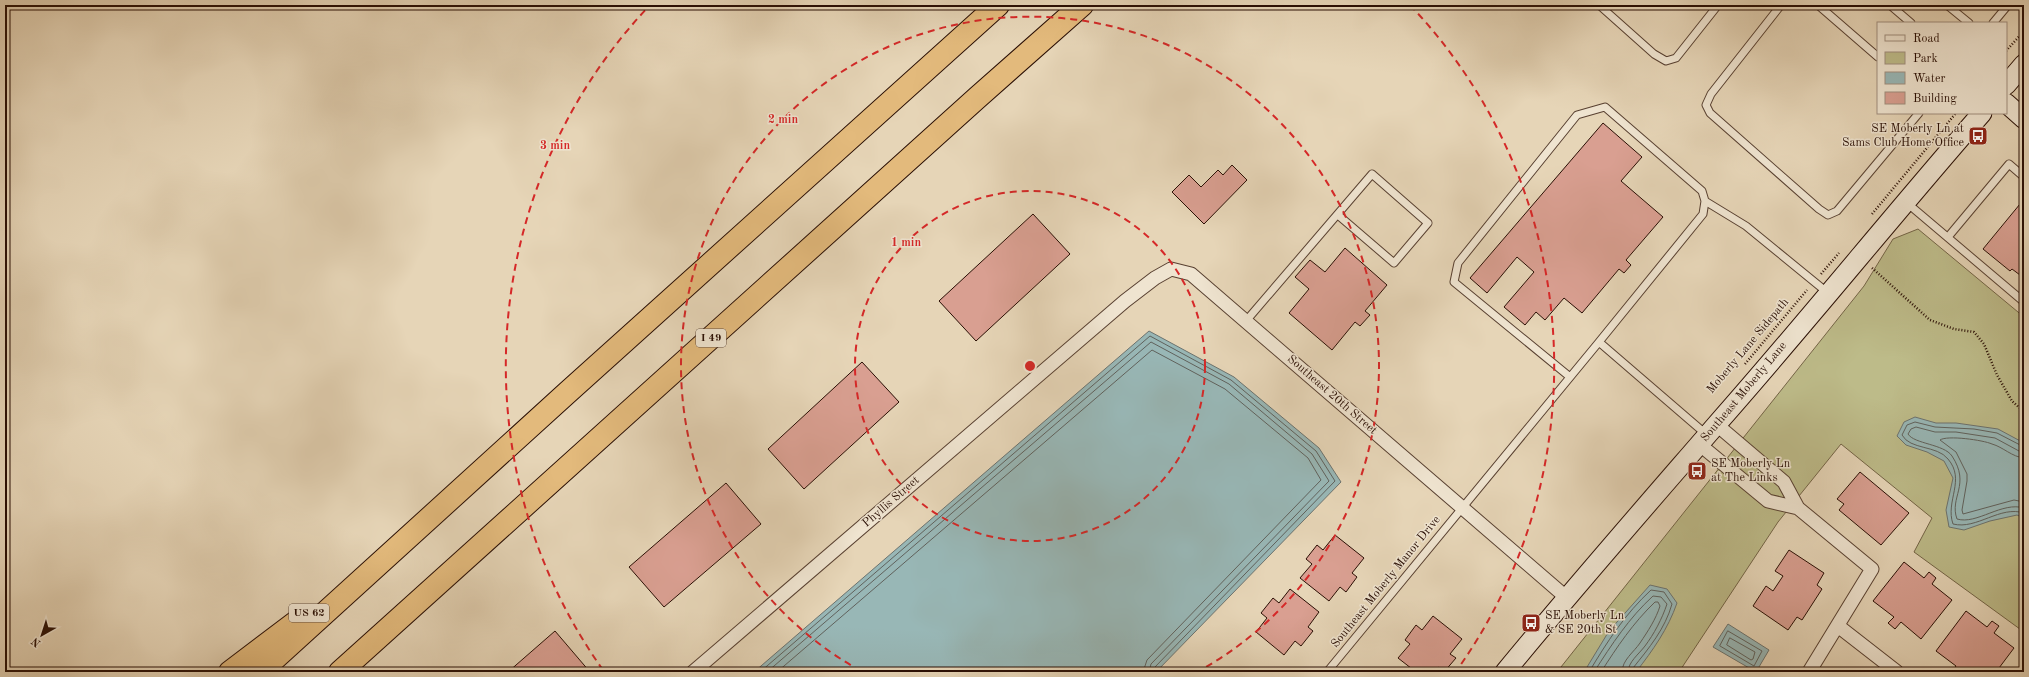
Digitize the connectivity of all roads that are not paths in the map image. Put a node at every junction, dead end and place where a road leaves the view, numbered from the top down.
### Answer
1 (998, 5) edge
2 (1082, 5) edge
3 (1718, 5) edge
4 (1781, 5) edge
5 (1818, 5) edge
6 (1890, 5) edge
7 (2008, 5) edge
8 (1951, 6) edge
9 (1604, 7) edge
10 (1910, 22) edge
11 (1968, 22) edge
12 (1994, 22) edge
13 (1877, 55) edge
14 (2024, 64) edge
15 (2007, 84) edge
16 (2007, 104) edge
17 (1917, 114) edge
18 (1981, 114) edge
19 (2024, 119) edge
20 (2024, 177) edge
21 (1905, 201) junction
22 (1705, 202) junction
23 (1338, 215) junction
24 (1948, 237) junction
25 (1828, 293) junction
26 (2024, 302) edge
27 (1246, 321) junction
28 (1088, 332) joint
29 (1599, 342) junction
30 (1570, 377) junction
31 (1708, 435) junction
32 (1463, 507) junction
33 (1798, 508) junction
34 (389, 555) junction
35 (1567, 598) junction
36 (1838, 626) junction
37 (230, 672) edge
38 (260, 672) edge
39 (340, 672) edge
40 (693, 672) edge
41 (1327, 672) edge
42 (1505, 672) edge
43 (1809, 672) edge
44 (1898, 672) edge

1 - 34 highway
2 - 39 highway, I 49
3 - 9 lane
4 - 17 lane
5 - 13 lane
6 - 10 lane
7 - 12 lane
8 - 11 lane
14 - 15 street
16 - 19 street
18 - 21 street, Southeast Moberly Lane
20 - 24 lane
21 - 24 lane
21 - 25 street, Southeast Moberly Lane
22 - 25 lane
22 - 29 lane, Southeast Moberly Manor Drive
22 - 30 lane
23 - 23 lane
23 - 27 lane
24 - 26 lane
25 - 31 street, Southeast Moberly Lane
27 - 28 street, Southeast 20th Street
27 - 32 street, Southeast 20th Street
28 - 40 street, Phyllis Street
29 - 30 lane, Southeast Moberly Manor Drive
29 - 31 lane
30 - 32 lane, Southeast Moberly Manor Drive
31 - 33 street
31 - 33 street
31 - 35 street, Southeast Moberly Lane
32 - 35 street, Southeast 20th Street
32 - 41 lane, Southeast Moberly Manor Drive
33 - 36 street
34 - 37 highway, US 62
34 - 38 highway
35 - 42 street, Southeast Moberly Lane
36 - 43 street
36 - 44 street

